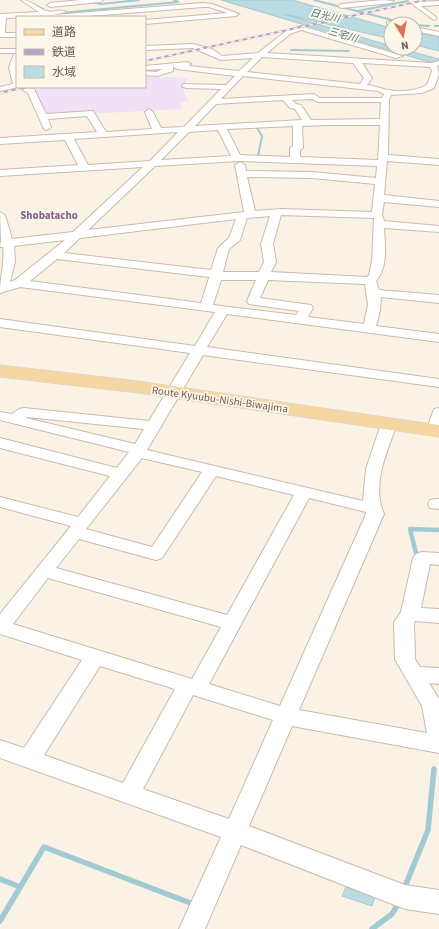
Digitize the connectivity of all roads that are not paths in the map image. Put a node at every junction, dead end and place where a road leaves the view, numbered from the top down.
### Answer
1 (24, 0) edge
2 (100, 0) edge
3 (160, 0) edge
4 (393, 1) edge
5 (69, 2) edge
6 (439, 4) edge
7 (34, 6) junction
8 (341, 6) dead end
9 (439, 9) edge
10 (130, 10) junction
11 (222, 10) junction
12 (424, 10) junction
13 (0, 11) edge
14 (48, 14) edge
15 (150, 15) junction
16 (24, 16) edge
17 (27, 16) edge
18 (136, 16) edge
19 (16, 17) edge
20 (16, 17) edge
21 (1, 18) edge
22 (434, 18) dead end
23 (157, 21) junction
24 (146, 22) edge
25 (2, 26) junction
26 (12, 26) dead end
27 (425, 26) dead end
28 (439, 26) edge
29 (423, 31) edge
30 (439, 34) edge
31 (1, 35) edge
32 (16, 35) edge
33 (146, 48) edge
34 (0, 51) edge
35 (16, 51) edge
36 (260, 54) junction
37 (220, 58) junction
38 (355, 60) junction
39 (437, 65) edge
40 (13, 66) edge
41 (161, 66) junction
42 (177, 67) junction
43 (146, 68) edge
44 (146, 73) edge
45 (240, 74) junction
46 (284, 79) junction
47 (16, 80) edge
48 (315, 82) junction
49 (16, 85) edge
50 (186, 86) dead end
51 (227, 86) junction
52 (362, 87) junction
53 (36, 88) edge
54 (0, 89) edge
55 (27, 90) junction
56 (0, 96) edge
57 (314, 96) junction
58 (286, 97) junction
59 (387, 97) junction
60 (213, 102) junction
61 (149, 112) dead end
62 (43, 117) junction
63 (385, 122) junction
64 (308, 123) junction
65 (296, 124) junction
66 (222, 128) junction
67 (185, 130) junction
68 (158, 132) junction
69 (103, 135) junction
70 (68, 137) junction
71 (52, 138) junction
72 (0, 141) edge
73 (238, 158) junction
74 (295, 160) junction
75 (383, 161) junction
76 (439, 162) edge
77 (153, 163) junction
78 (84, 167) junction
79 (0, 174) edge
80 (242, 174) junction
81 (381, 181) junction
82 (379, 198) junction
83 (439, 204) edge
84 (277, 212) junction
85 (0, 215) edge
86 (247, 215) junction
87 (378, 220) junction
88 (439, 229) edge
89 (76, 235) junction
90 (4, 243) edge
91 (55, 255) junction
92 (215, 275) junction
93 (266, 275) junction
94 (19, 283) junction
95 (373, 287) junction
96 (0, 289) edge
97 (439, 299) edge
98 (206, 308) junction
99 (223, 310) junction
100 (300, 320) junction
101 (0, 323) edge
102 (369, 328) junction
103 (439, 338) edge
104 (199, 350) junction
105 (0, 371) edge
106 (439, 383) edge
107 (175, 392) junction
108 (439, 412) edge
109 (0, 416) edge
110 (15, 420) junction
111 (389, 424) junction
112 (154, 426) junction
113 (437, 431) edge
114 (0, 443) edge
115 (138, 451) junction
116 (212, 470) junction
117 (120, 474) junction
118 (304, 492) junction
119 (3, 507) edge
120 (371, 508) junction
121 (78, 528) junction
122 (439, 558) edge
123 (44, 571) junction
124 (410, 614) junction
125 (439, 616) edge
126 (232, 623) junction
127 (0, 627) edge
128 (95, 657) junction
129 (414, 674) junction
130 (439, 676) edge
131 (192, 687) junction
132 (286, 716) junction
133 (439, 740) edge
134 (439, 744) edge
135 (0, 750) edge
136 (29, 760) junction
137 (128, 795) junction
138 (236, 832) junction
139 (439, 902) edge
140 (192, 929) edge

1 - 7 street
2 - 5 street
3 - 14 street
4 - 8 street
5 - 7 street
6 - 12 street
7 - 14 street
9 - 12 street
10 - 11 street
10 - 14 street
10 - 18 street
11 - 15 street
11 - 23 street
12 - 22 street
13 - 14 street
14 - 16 street
14 - 17 street
15 - 18 street
15 - 23 street
19 - 21 street
20 - 21 street
21 - 25 street
23 - 24 street
25 - 26 street
25 - 31 street
27 - 28 street
29 - 30 street
31 - 32 street
33 - 37 street
34 - 35 street
36 - 37 street
36 - 38 street
36 - 39 street
36 - 45 street
37 - 42 street
38 - 39 street
38 - 52 street
39 - 59 street
40 - 47 street
41 - 42 street
41 - 42 street
41 - 43 street
42 - 44 street
42 - 45 street
45 - 46 street
45 - 51 street
46 - 48 street
46 - 58 street
48 - 52 street
48 - 57 street
49 - 54 street
50 - 51 street
51 - 60 street
52 - 59 street
53 - 55 street
55 - 56 street
55 - 62 street
57 - 58 street
57 - 59 street
58 - 60 street
58 - 64 street
59 - 63 street
60 - 67 street
61 - 68 street
62 - 69 street
62 - 71 street
63 - 64 street
63 - 75 street
64 - 65 street
65 - 66 street
65 - 74 street
66 - 67 street
66 - 73 street
67 - 68 street
67 - 77 street
68 - 69 street
69 - 70 street
70 - 71 street
70 - 78 street
71 - 72 street
73 - 74 street
73 - 77 street
73 - 80 street
74 - 75 street
75 - 76 street
75 - 81 street
77 - 78 street
77 - 89 street
78 - 79 street
80 - 81 street
80 - 86 street
81 - 82 street
82 - 83 street
82 - 87 street
84 - 86 street
84 - 87 street
84 - 93 street
85 - 90 street
86 - 89 street
86 - 92 street
87 - 88 street
87 - 95 street
89 - 90 street
89 - 91 street
90 - 96 street
91 - 92 street
91 - 94 street
92 - 93 street
92 - 98 street
93 - 95 street
93 - 100 street
94 - 96 street
94 - 98 street
95 - 97 street
95 - 102 street
98 - 99 street
99 - 100 street
99 - 104 street
100 - 102 street
101 - 104 street
102 - 103 street
104 - 106 street
104 - 107 street
105 - 107 main road, Route Kyuubu-Nishi-Biwajima
107 - 111 main road, Route Kyuubu-Nishi-Biwajima
107 - 112 street
108 - 113 street
109 - 110 street
110 - 112 street
110 - 115 street
111 - 113 main road, Route Kyuubu-Nishi-Biwajima
111 - 120 street
112 - 115 street
114 - 117 street
115 - 116 street
115 - 117 street
116 - 118 street
116 - 121 street
117 - 121 street
118 - 120 street
118 - 126 street
119 - 121 street
120 - 132 street
121 - 123 street
122 - 124 street
123 - 126 street
123 - 127 street
124 - 125 street
124 - 129 street
126 - 131 street
127 - 128 street
128 - 131 street
128 - 136 street
129 - 130 street
129 - 133 street
131 - 132 street
131 - 137 street
132 - 134 street
132 - 138 street
135 - 136 street
136 - 137 street
137 - 138 street
138 - 139 street
138 - 140 street

